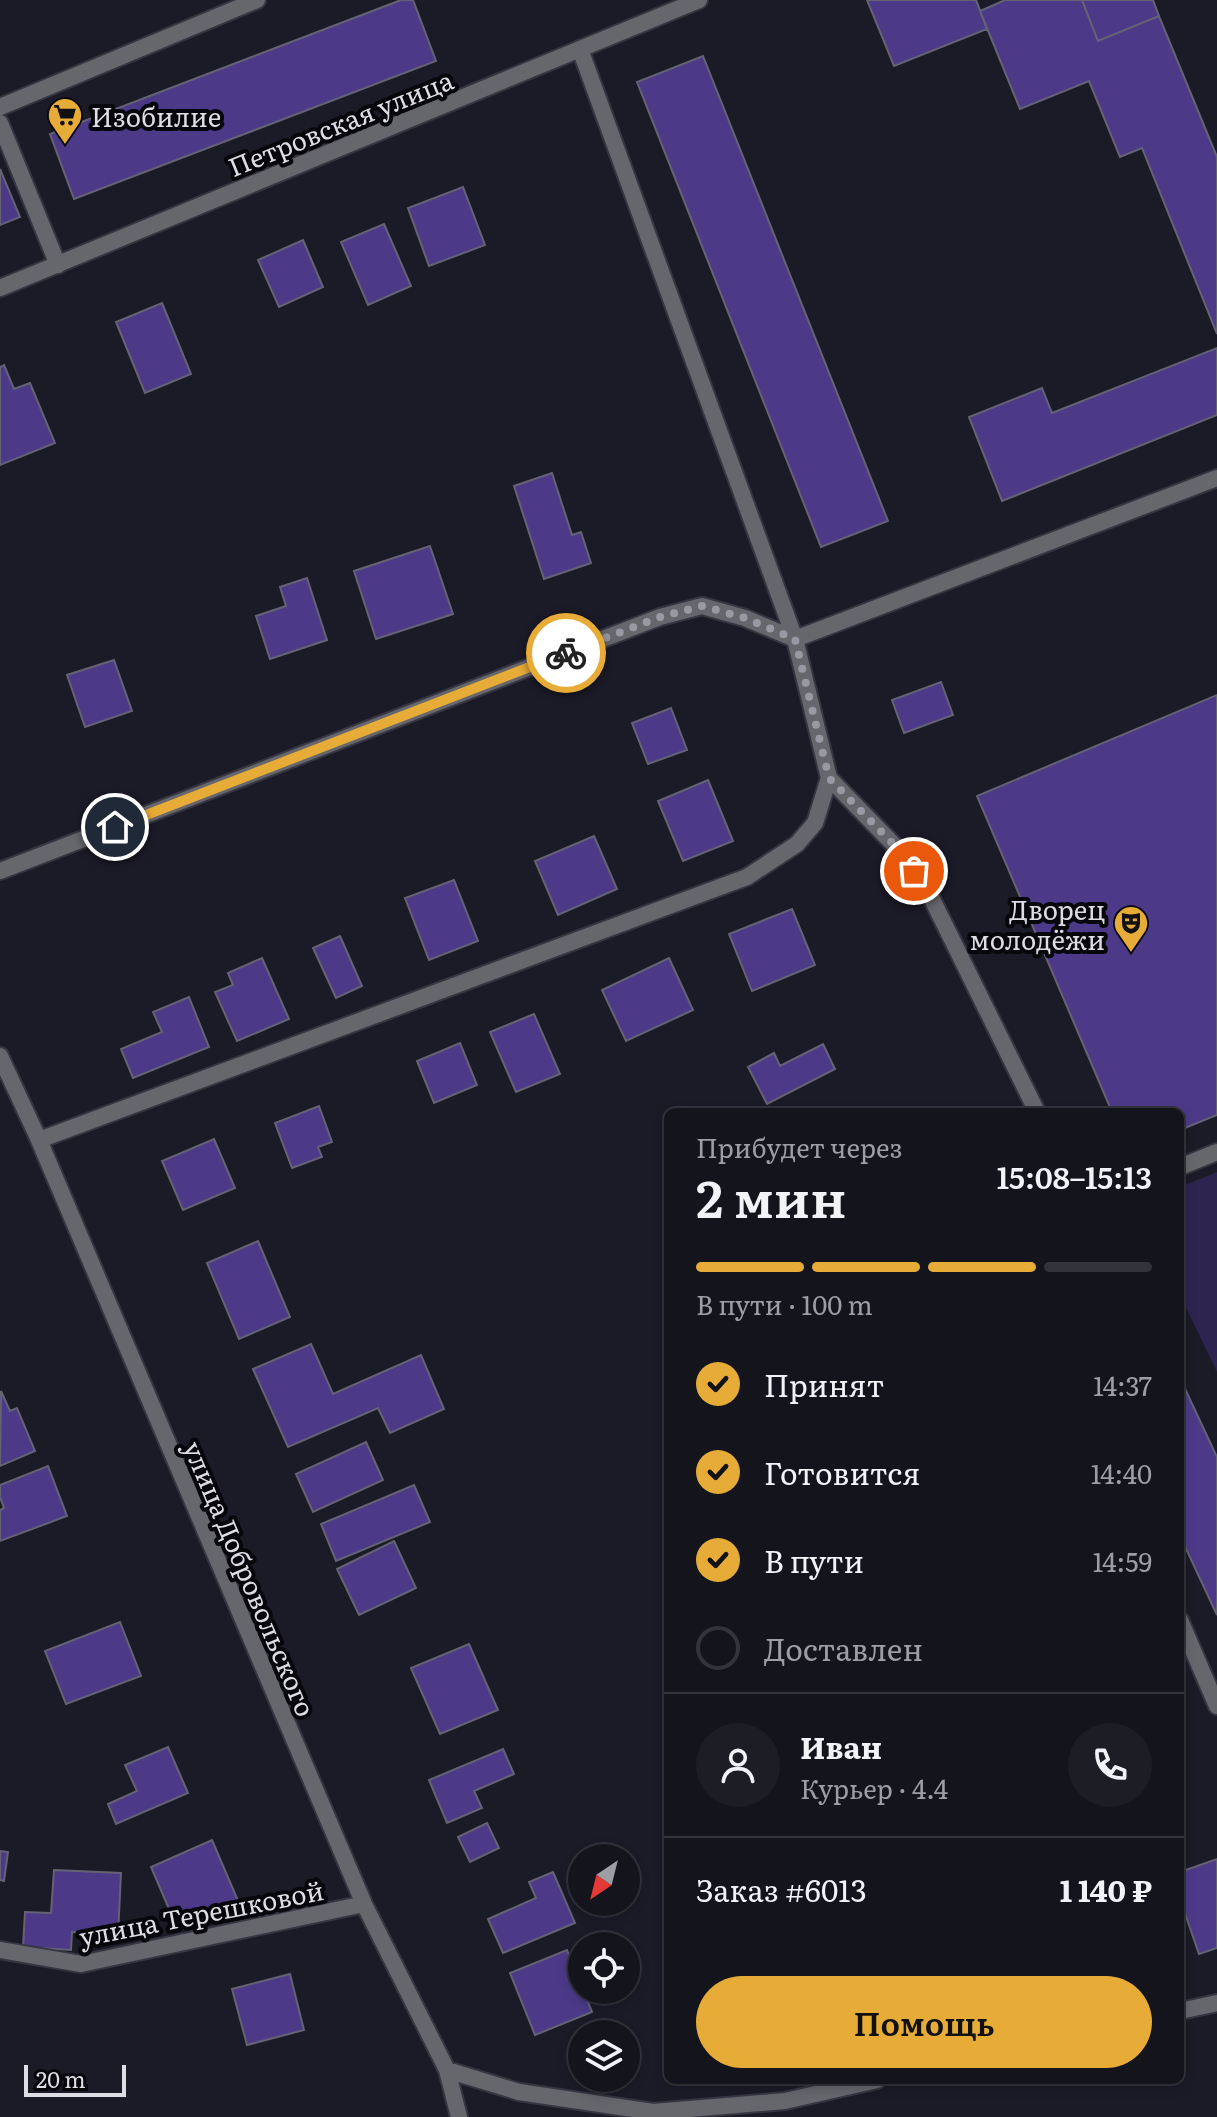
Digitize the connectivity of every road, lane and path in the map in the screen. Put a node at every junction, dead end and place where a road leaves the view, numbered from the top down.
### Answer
1 (257, 0) edge
2 (699, 0) edge
3 (580, 49) junction
4 (0, 107) edge
5 (0, 123) edge
6 (58, 265) junction
7 (0, 288) edge
8 (1217, 478) edge
9 (795, 639) junction
10 (829, 778) junction
11 (0, 871) edge
12 (0, 1056) edge
13 (1035, 1108) edge
14 (39, 1140) junction
15 (1217, 1152) edge
16 (1184, 1165) edge
17 (1184, 1629) edge
18 (1217, 1706) edge
19 (364, 1904) junction
20 (0, 1950) edge
21 (1217, 2003) edge
22 (1184, 2010) edge
23 (447, 2070) junction
24 (859, 2084) edge
25 (459, 2117) edge

1 - 4 street
2 - 3 street, Петровская улица
3 - 6 street, Петровская улица
3 - 9 street
5 - 6 street
6 - 7 street, Петровская улица
8 - 9 street
9 - 10 street
9 - 11 street
10 - 13 street
10 - 14 street
12 - 14 street, улица Добровольского
14 - 19 street, улица Добровольского
15 - 16 street
17 - 18 street
19 - 20 street, улица Терешковой
19 - 23 street, улица Добровольского
21 - 22 street
23 - 24 street
23 - 25 street, улица Добровольского

